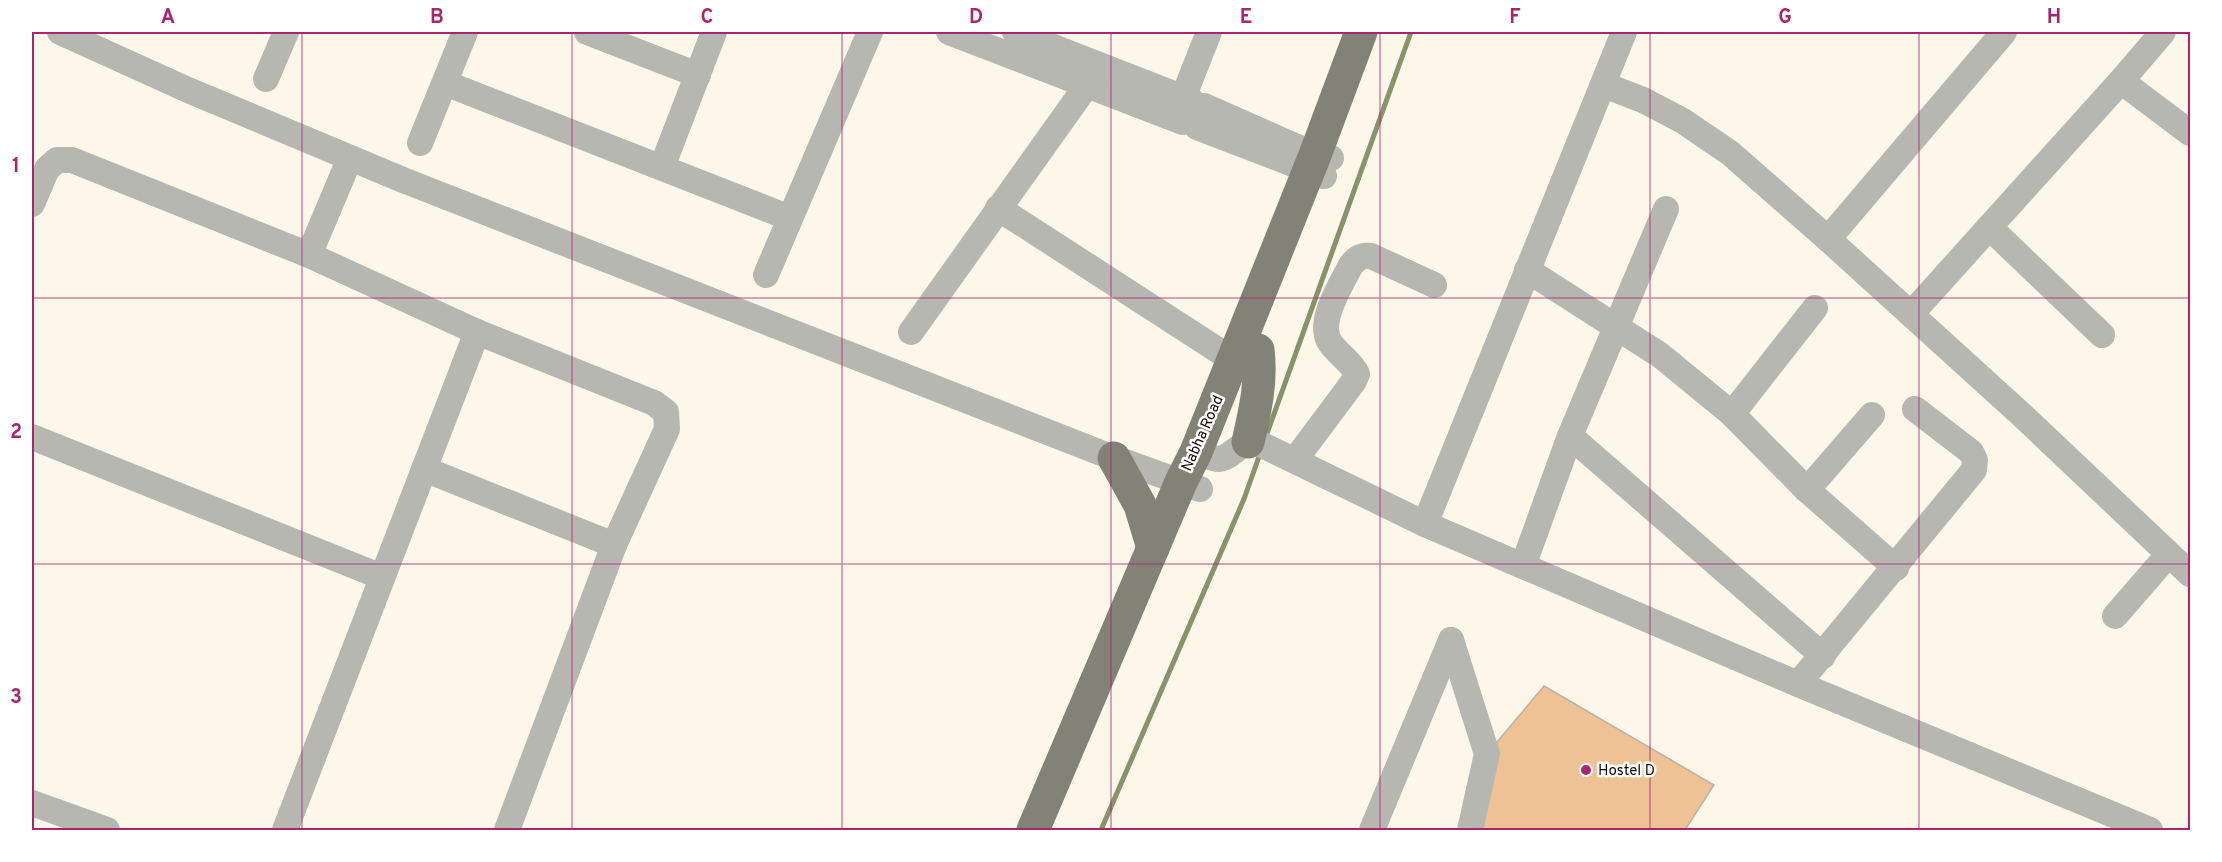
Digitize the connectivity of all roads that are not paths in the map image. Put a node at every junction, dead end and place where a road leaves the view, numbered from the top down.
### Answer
1 (60, 32) edge
2 (286, 32) edge
3 (465, 32) edge
4 (587, 32) edge
5 (714, 32) edge
6 (870, 32) edge
7 (949, 32) edge
8 (1015, 32) edge
9 (1209, 32) edge
10 (1361, 32) edge
11 (1381, 32) edge
12 (1624, 32) edge
13 (2004, 32) edge
14 (2163, 32) edge
15 (997, 40) edge
16 (698, 75) junction
17 (266, 79) dead end
18 (2121, 81) junction
19 (445, 83) junction
20 (1087, 85) junction
21 (1604, 85) junction
22 (1189, 113) junction
23 (2190, 133) edge
24 (420, 143) dead end
25 (350, 158) junction
26 (1320, 165) junction
27 (662, 167) junction
28 (32, 204) edge
29 (998, 208) junction
30 (1666, 209) dead end
31 (790, 218) junction
32 (1989, 227) junction
33 (1828, 239) junction
34 (309, 255) junction
35 (1527, 270) junction
36 (766, 275) dead end
37 (1434, 285) dead end
38 (1815, 308) dead end
39 (1911, 314) junction
40 (1617, 326) junction
41 (477, 332) junction
42 (911, 332) dead end
43 (2102, 335) dead end
44 (1246, 355) junction
45 (1915, 409) dead end
46 (1732, 414) junction
47 (1872, 414) dead end
48 (1570, 436) junction
49 (32, 437) edge
50 (1258, 444) junction
51 (1204, 455) junction
52 (1114, 458) junction
53 (1295, 460) junction
54 (424, 469) junction
55 (1191, 486) junction
56 (1807, 490) junction
57 (1425, 524) junction
58 (614, 545) junction
59 (1153, 548) junction
60 (2168, 555) junction
61 (1524, 566) junction
62 (1896, 568) junction
63 (2190, 574) edge
64 (382, 577) junction
65 (2115, 615) dead end
66 (1823, 656) junction
67 (1798, 684) junction
68 (32, 803) edge
69 (1042, 830) edge
70 (107, 831) edge
71 (285, 831) edge
72 (507, 831) edge
73 (1372, 831) edge
74 (1470, 831) edge
75 (2150, 831) edge

1 - 25 street
2 - 17 street
3 - 19 street
4 - 16 street
5 - 16 street
6 - 31 street
7 - 15 street
8 - 22 street
9 - 22 street
10 - 26 main road, Nabha Road
11 - 26 main road, Nabha Road
12 - 21 street
13 - 33 street
14 - 18 street
15 - 20 street
16 - 27 street
18 - 23 street
18 - 32 street
19 - 24 street
19 - 27 street
20 - 22 street
20 - 29 street
21 - 33 street
21 - 35 street
22 - 26 street
25 - 34 street
25 - 52 street
26 - 44 main road, Nabha Road
27 - 31 street
28 - 34 street
29 - 42 street
29 - 44 street
30 - 40 street
31 - 36 street
32 - 39 street
32 - 43 street
33 - 39 street
34 - 41 street
35 - 40 street
35 - 57 street
37 - 53 street
38 - 46 street
39 - 60 street
40 - 46 street
40 - 48 street
41 - 54 street
41 - 58 street
44 - 50 main road
44 - 51 main road, Nabha Road
45 - 62 street
46 - 56 street
47 - 56 street
48 - 61 street
48 - 66 street
49 - 64 street
50 - 51 street
50 - 53 street
51 - 55 main road, Nabha Road
52 - 55 street
52 - 59 main road
53 - 57 street
54 - 58 street
54 - 64 street
55 - 59 main road, Nabha Road
55 - 69 main road, Nabha Road
56 - 62 street
57 - 61 street
58 - 72 street
59 - 69 main road, Nabha Road
60 - 63 street
60 - 65 street
61 - 67 street
62 - 66 street
64 - 71 street
66 - 67 street
67 - 75 street
68 - 70 street
73 - 74 street

